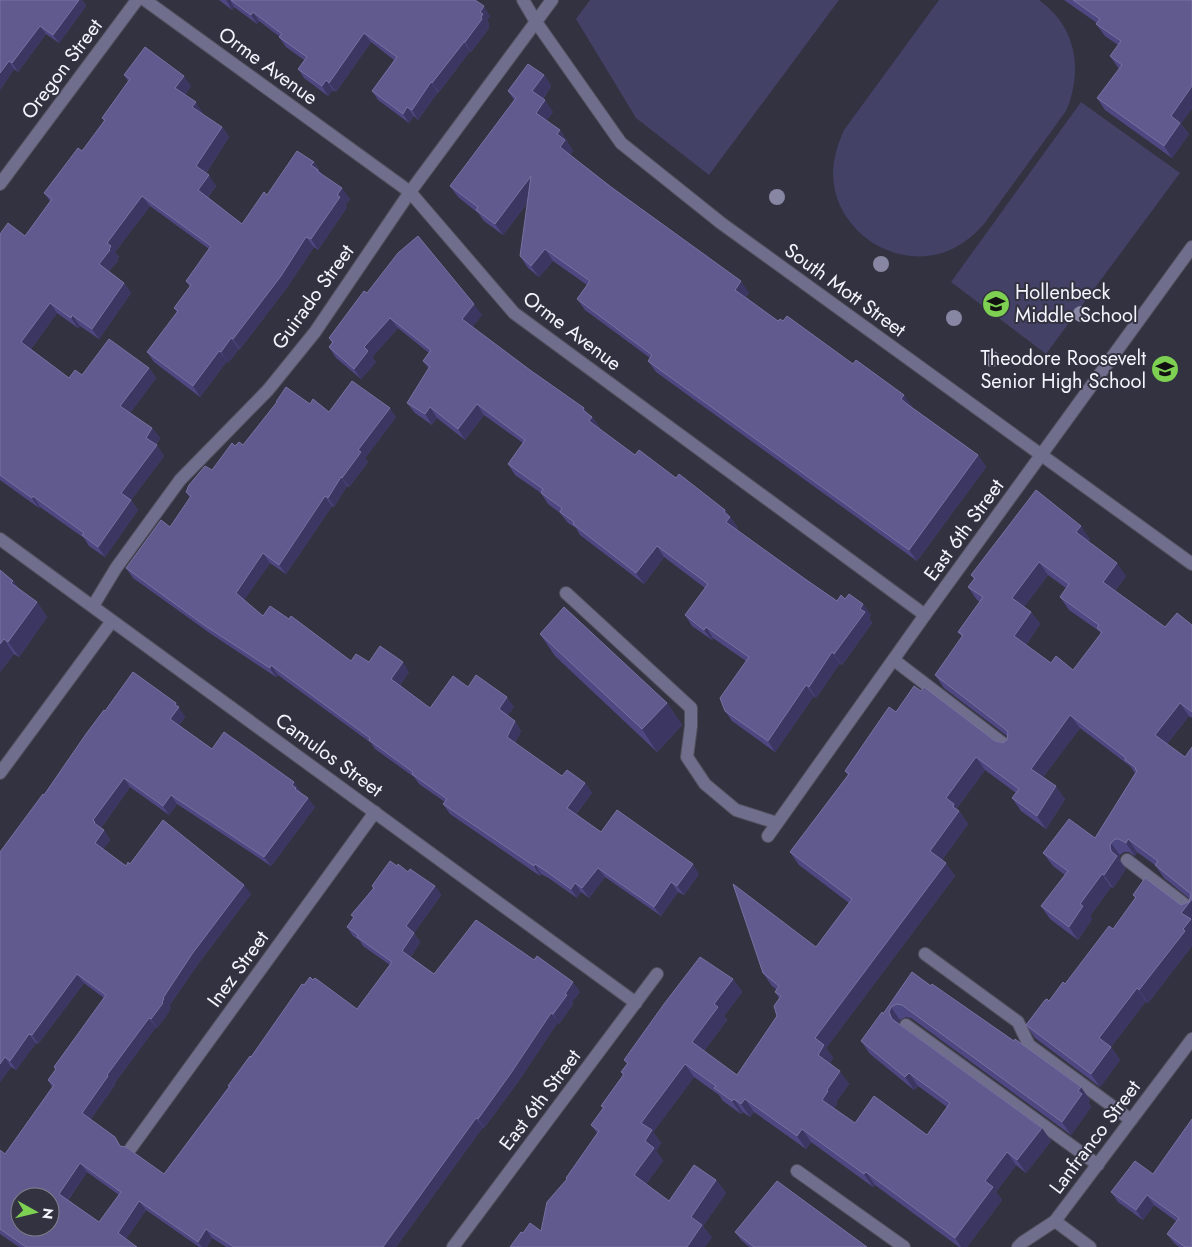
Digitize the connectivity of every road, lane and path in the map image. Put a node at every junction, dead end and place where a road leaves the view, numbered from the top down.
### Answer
1 (136, 0) edge
2 (145, 0) edge
3 (523, 0) edge
4 (552, 0) edge
5 (536, 22) junction
6 (0, 184) edge
7 (410, 192) junction
8 (1192, 247) edge
9 (1042, 454) junction
10 (0, 539) edge
11 (1192, 564) edge
12 (566, 593) dead end
13 (93, 606) junction
14 (925, 615) junction
15 (112, 620) junction
16 (894, 660) junction
17 (1009, 748) edge
18 (0, 773) edge
19 (375, 812) junction
20 (777, 824) junction
21 (768, 836) dead end
22 (1127, 860) edge
23 (1192, 910) edge
24 (925, 954) dead end
25 (657, 974) dead end
26 (636, 1003) junction
27 (906, 1025) edge
28 (1192, 1039) edge
29 (1131, 1120) junction
30 (131, 1148) edge
31 (1098, 1165) junction
32 (797, 1171) dead end
33 (1055, 1221) junction
34 (453, 1247) edge
35 (904, 1247) edge
36 (1018, 1247) edge
37 (1090, 1247) edge

1 - 6 street, Oregon Street
2 - 7 street, Orme Avenue
3 - 5 street, South Mott Street
4 - 5 street, Guirado Street
5 - 7 street, Guirado Street
5 - 9 street, South Mott Street
7 - 13 street, Guirado Street
7 - 14 street, Orme Avenue
8 - 9 street, East 6th Street
9 - 11 street, South Mott Street
9 - 14 street, East 6th Street
10 - 13 street, Camulos Street
12 - 20 street
13 - 15 street, Camulos Street
14 - 16 street, East 6th Street
15 - 18 street
15 - 19 street, Camulos Street
16 - 17 street
16 - 20 street, East 6th Street
19 - 26 street, Camulos Street
19 - 30 street, Inez Street
20 - 21 street, East 6th Street
22 - 23 street
24 - 29 street
25 - 26 street, East 6th Street
26 - 34 street, East 6th Street
27 - 31 street
28 - 29 street, Lanfranco Street
29 - 31 street, Lanfranco Street
31 - 33 street, Lanfranco Street
32 - 35 street
33 - 36 street, Lanfranco Street
33 - 37 street

